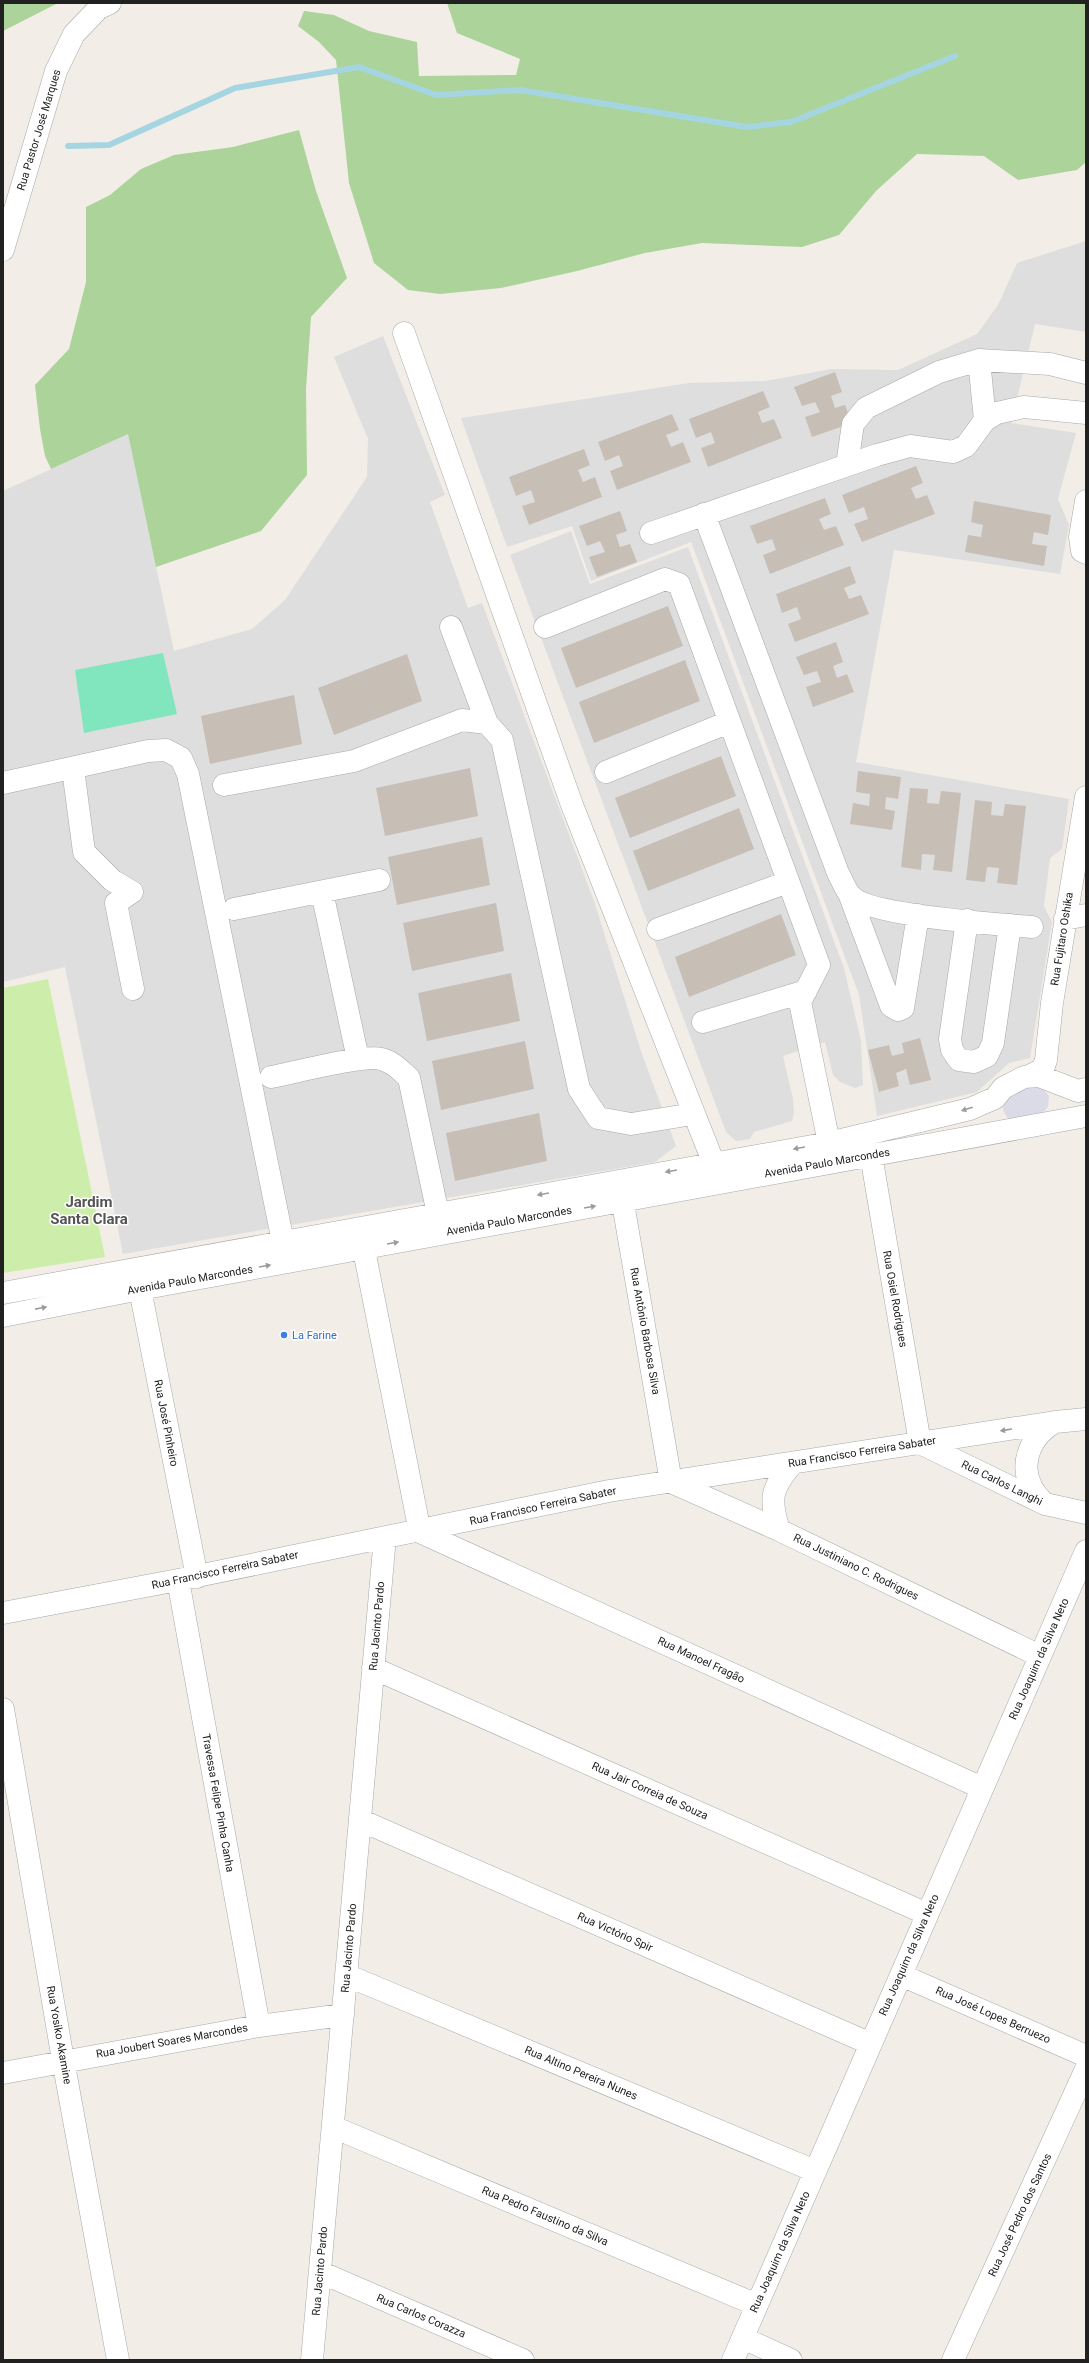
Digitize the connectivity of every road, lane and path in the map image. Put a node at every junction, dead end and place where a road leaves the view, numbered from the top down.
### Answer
1 (110, 3) edge
2 (3, 250) edge
3 (404, 333) dead end
4 (978, 360) junction
5 (1086, 373) edge
6 (1086, 413) edge
7 (984, 420) junction
8 (847, 465) junction
9 (1086, 501) edge
10 (704, 514) junction
11 (651, 533) dead end
12 (1086, 553) edge
13 (451, 627) dead end
14 (545, 627) dead end
15 (729, 722) junction
16 (487, 723) junction
17 (73, 769) junction
18 (606, 772) dead end
19 (3, 783) edge
20 (224, 785) dead end
21 (1086, 797) edge
22 (378, 880) dead end
23 (788, 882) junction
24 (322, 892) junction
25 (850, 896) junction
26 (234, 909) dead end
27 (918, 916) junction
28 (1076, 917) edge
29 (967, 920) junction
30 (1010, 925) junction
31 (1032, 927) dead end
32 (658, 929) dead end
33 (133, 989) dead end
34 (806, 991) junction
35 (703, 1022) dead end
36 (358, 1059) junction
37 (271, 1077) dead end
38 (1041, 1077) junction
39 (1086, 1089) edge
40 (995, 1098) junction
41 (693, 1114) junction
42 (1086, 1116) edge
43 (1040, 1124) junction
44 (1015, 1129) junction
45 (829, 1143) junction
46 (871, 1155) junction
47 (714, 1164) junction
48 (621, 1190) junction
49 (438, 1214) junction
50 (362, 1238) junction
51 (283, 1242) junction
52 (138, 1279) junction
53 (3, 1293) edge
54 (3, 1316) edge
55 (1086, 1419) edge
56 (1055, 1422) junction
57 (920, 1443) junction
58 (793, 1463) junction
59 (671, 1482) junction
60 (1045, 1504) junction
61 (1086, 1513) edge
62 (779, 1530) junction
63 (420, 1532) junction
64 (385, 1537) junction
65 (1086, 1551) edge
66 (188, 1578) junction
67 (3, 1613) edge
68 (1040, 1656) junction
69 (373, 1668) junction
70 (3, 1709) edge
71 (982, 1788) junction
72 (360, 1820) junction
73 (927, 1914) junction
74 (346, 1975) junction
75 (901, 1975) junction
76 (343, 2015) junction
77 (259, 2026) junction
78 (871, 2044) junction
79 (1086, 2056) edge
80 (63, 2060) junction
81 (1086, 2069) edge
82 (3, 2073) edge
83 (333, 2127) junction
84 (815, 2171) junction
85 (320, 2272) junction
86 (757, 2305) junction
87 (743, 2338) junction
88 (118, 2360) edge
89 (312, 2360) edge
90 (523, 2360) edge
91 (733, 2360) edge
92 (791, 2360) edge
93 (953, 2360) edge

1 - 2 street, Rua Pastor José Marques
3 - 41 street
4 - 5 street
4 - 7 street
4 - 8 street
6 - 7 street
7 - 8 street
8 - 10 street
9 - 12 street
10 - 11 street
10 - 25 street
13 - 16 street
14 - 15 street
15 - 18 street
15 - 23 street
16 - 20 street
16 - 41 street
17 - 19 street
17 - 33 street
17 - 51 street
21 - 28 street, Rua Fujitaro Oshika
22 - 24 street
23 - 32 street
23 - 34 street
24 - 26 street
24 - 36 street
25 - 27 street
25 - 27 street
27 - 29 street
28 - 38 street, Rua Fujitaro Oshika
29 - 30 street
29 - 30 street
30 - 31 street
34 - 35 street
34 - 45 street
36 - 37 street
36 - 49 street
38 - 39 street
38 - 40 street, Avenida Paulo Marcondes
38 - 43 street, Avenida Paulo Marcondes
40 - 44 street
40 -> 45 street, Avenida Paulo Marcondes
41 - 47 street
42 - 43 street, Avenida Paulo Marcondes
43 - 44 street, Avenida Paulo Marcondes
44 - 46 street, Avenida Paulo Marcondes
45 -> 47 street, Avenida Paulo Marcondes
46 - 48 street, Avenida Paulo Marcondes
46 - 57 street, Rua Osiel Rodrigues
47 -> 48 street, Avenida Paulo Marcondes
48 -> 49 street, Avenida Paulo Marcondes
50 -> 48 street, Avenida Paulo Marcondes
48 - 59 street, Rua Antônio Barbosa Silva
49 - 50 street, Avenida Paulo Marcondes
50 - 51 street, Avenida Paulo Marcondes
52 -> 50 street, Avenida Paulo Marcondes
50 - 63 street
51 - 52 street, Avenida Paulo Marcondes
52 - 53 street, Avenida Paulo Marcondes
54 -> 52 street, Avenida Paulo Marcondes
52 - 66 street, Rua José Pinheiro
55 - 56 street, Rua Francisco Ferreira Sabater
56 -> 57 street, Rua Francisco Ferreira Sabater
56 - 60 street
57 - 58 street, Rua Francisco Ferreira Sabater
57 - 60 street, Rua Carlos Langhi
58 - 59 street, Rua Francisco Ferreira Sabater
58 - 62 street
59 - 62 street, Rua Justiniano C. Rodrigues
59 - 63 street, Rua Francisco Ferreira Sabater
60 - 61 street, Rua Carlos Langhi
62 - 68 street, Rua Justiniano C. Rodrigues
63 - 64 street, Rua Francisco Ferreira Sabater
63 - 71 street, Rua Manoel Fragão
64 - 66 street, Rua Francisco Ferreira Sabater
64 - 69 street, Rua Jacinto Pardo
65 - 68 street, Rua Joaquim da Silva Neto
66 - 67 street, Rua Francisco Ferreira Sabater
66 - 77 street, Travessa Felipe Pinha Canha
68 - 71 street, Rua Joaquim da Silva Neto
69 - 72 street, Rua Jacinto Pardo
69 - 73 street, Rua Jair Correia de Souza
70 - 80 street, Rua Yosiko Akamine
71 - 73 street, Rua Joaquim da Silva Neto
72 - 74 street, Rua Jacinto Pardo
72 - 78 street, Rua Victório Spir
73 - 75 street, Rua Joaquim da Silva Neto
74 - 76 street, Rua Jacinto Pardo
74 - 84 street, Rua Altino Pereira Nunes
75 - 78 street, Rua Joaquim da Silva Neto
75 - 79 street, Rua José Lopes Berruezo
76 - 77 street, Rua Joubert Soares Marcondes
76 - 83 street, Rua Jacinto Pardo
77 - 80 street, Rua Joubert Soares Marcondes
78 - 84 street, Rua Joaquim da Silva Neto
80 - 82 street, Rua Joubert Soares Marcondes
80 - 88 street, Rua Yosiko Akamine
81 - 93 street, Rua José Pedro dos Santos
83 - 85 street, Rua Jacinto Pardo
83 - 86 street, Rua Pedro Faustino da Silva
84 - 86 street, Rua Joaquim da Silva Neto
85 - 89 street, Rua Jacinto Pardo
85 - 90 street, Rua Carlos Corazza
86 - 87 street, Rua Joaquim da Silva Neto
87 - 91 street, Rua Joaquim da Silva Neto
87 - 92 street

